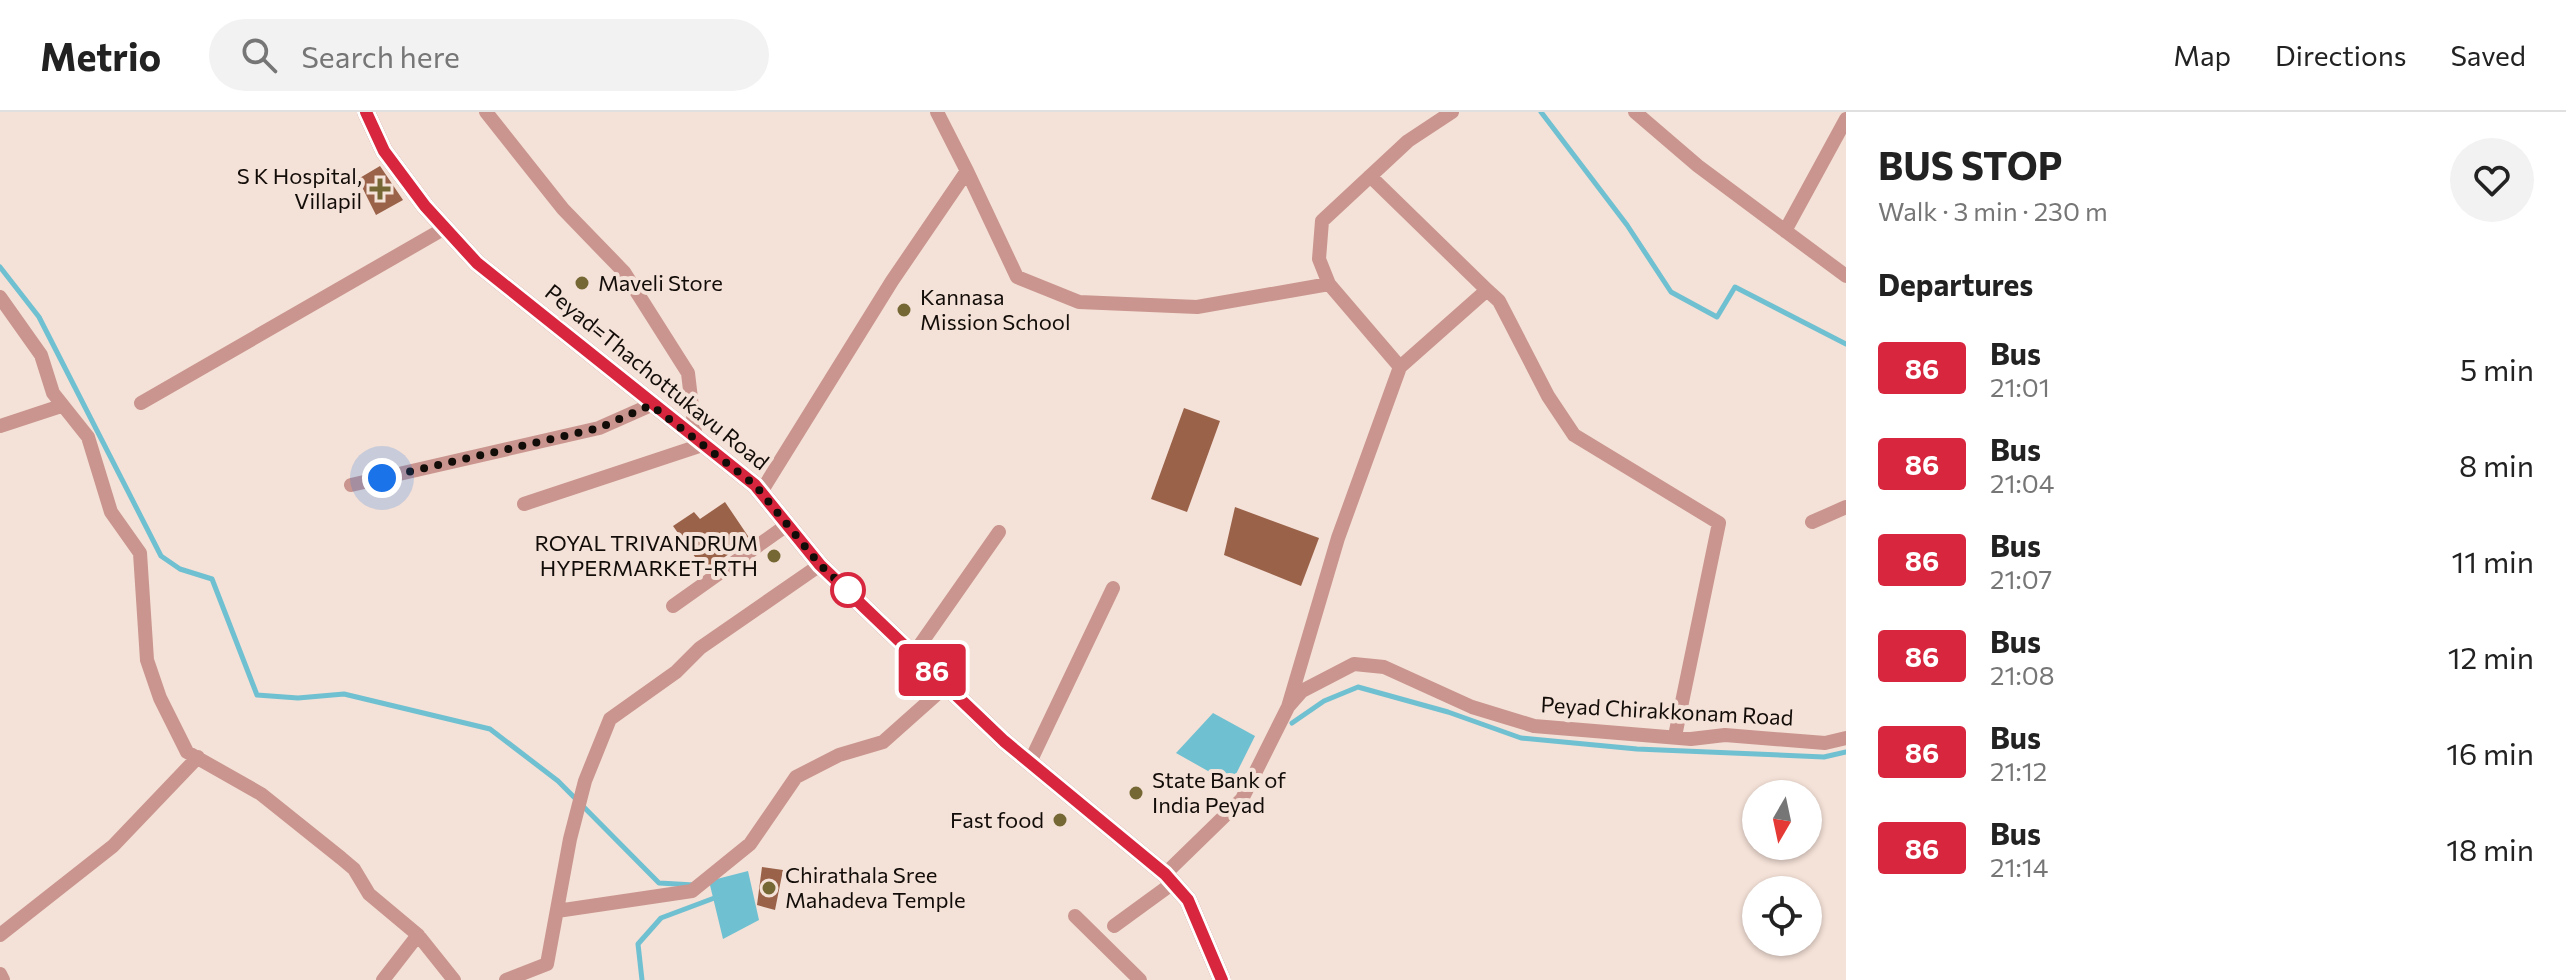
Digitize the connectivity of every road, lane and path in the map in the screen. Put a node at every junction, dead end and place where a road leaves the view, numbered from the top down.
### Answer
1 (366, 112) edge
2 (486, 112) edge
3 (937, 112) edge
4 (1452, 112) edge
5 (1635, 112) edge
6 (1846, 119) edge
7 (967, 171) junction
8 (1370, 176) junction
9 (445, 228) junction
10 (1785, 231) junction
11 (1846, 276) edge
12 (1329, 284) junction
13 (1487, 290) junction
14 (0, 297) edge
15 (1400, 367) junction
16 (141, 403) dead end
17 (651, 405) junction
18 (61, 406) junction
19 (0, 426) edge
20 (699, 443) junction
21 (351, 485) dead end
22 (761, 492) junction
23 (524, 504) dead end
24 (1846, 507) edge
25 (1812, 522) dead end
26 (787, 525) junction
27 (999, 532) dead end
28 (820, 565) junction
29 (1113, 588) dead end
30 (673, 606) dead end
31 (915, 652) junction
32 (947, 685) junction
33 (1288, 707) junction
34 (1675, 736) junction
35 (1846, 738) edge
36 (198, 757) junction
37 (1030, 762) junction
38 (1169, 878) junction
39 (557, 911) junction
40 (1075, 916) dead end
41 (1114, 926) dead end
42 (0, 935) edge
43 (418, 935) junction
44 (0, 974) edge
45 (3, 980) edge
46 (383, 980) edge
47 (454, 980) edge
48 (506, 980) edge
49 (1140, 980) edge
50 (1222, 980) edge

1 - 9 main road, Peyad=Thachottukavu Road
2 - 20 street
3 - 7 street
4 - 8 street
5 - 10 street
6 - 10 street
7 - 12 street
7 - 22 street
8 - 12 street
8 - 13 street
9 - 16 street
9 - 17 main road, Peyad=Thachottukavu Road
10 - 11 street
12 - 15 street
13 - 15 street
13 - 34 street
14 - 18 street
15 - 33 street
17 - 20 main road, Peyad=Thachottukavu Road
17 - 21 street
18 - 19 street
18 - 36 street
20 - 22 main road, Peyad=Thachottukavu Road
20 - 23 street
22 - 26 main road, Peyad=Thachottukavu Road
24 - 25 street
26 - 28 main road, Peyad=Thachottukavu Road
26 - 30 street
27 - 31 street
28 - 31 main road, Peyad=Thachottukavu Road
28 - 39 street
29 - 37 street
31 - 32 main road, Peyad=Thachottukavu Road
32 - 37 main road, Peyad=Thachottukavu Road
32 - 39 street
33 - 34 street, Peyad Chirakkonam Road
33 - 38 street, Peyad Chirakkonam Road
34 - 35 street, Peyad Chirakkonam Road
36 - 42 street
36 - 43 street
37 - 38 main road, Peyad=Thachottukavu Road
38 - 41 street, Peyad Chirakkonam Road
38 - 50 main road, Peyad=Thachottukavu Road
39 - 48 street
40 - 49 street
43 - 46 street
43 - 47 street
44 - 45 street

